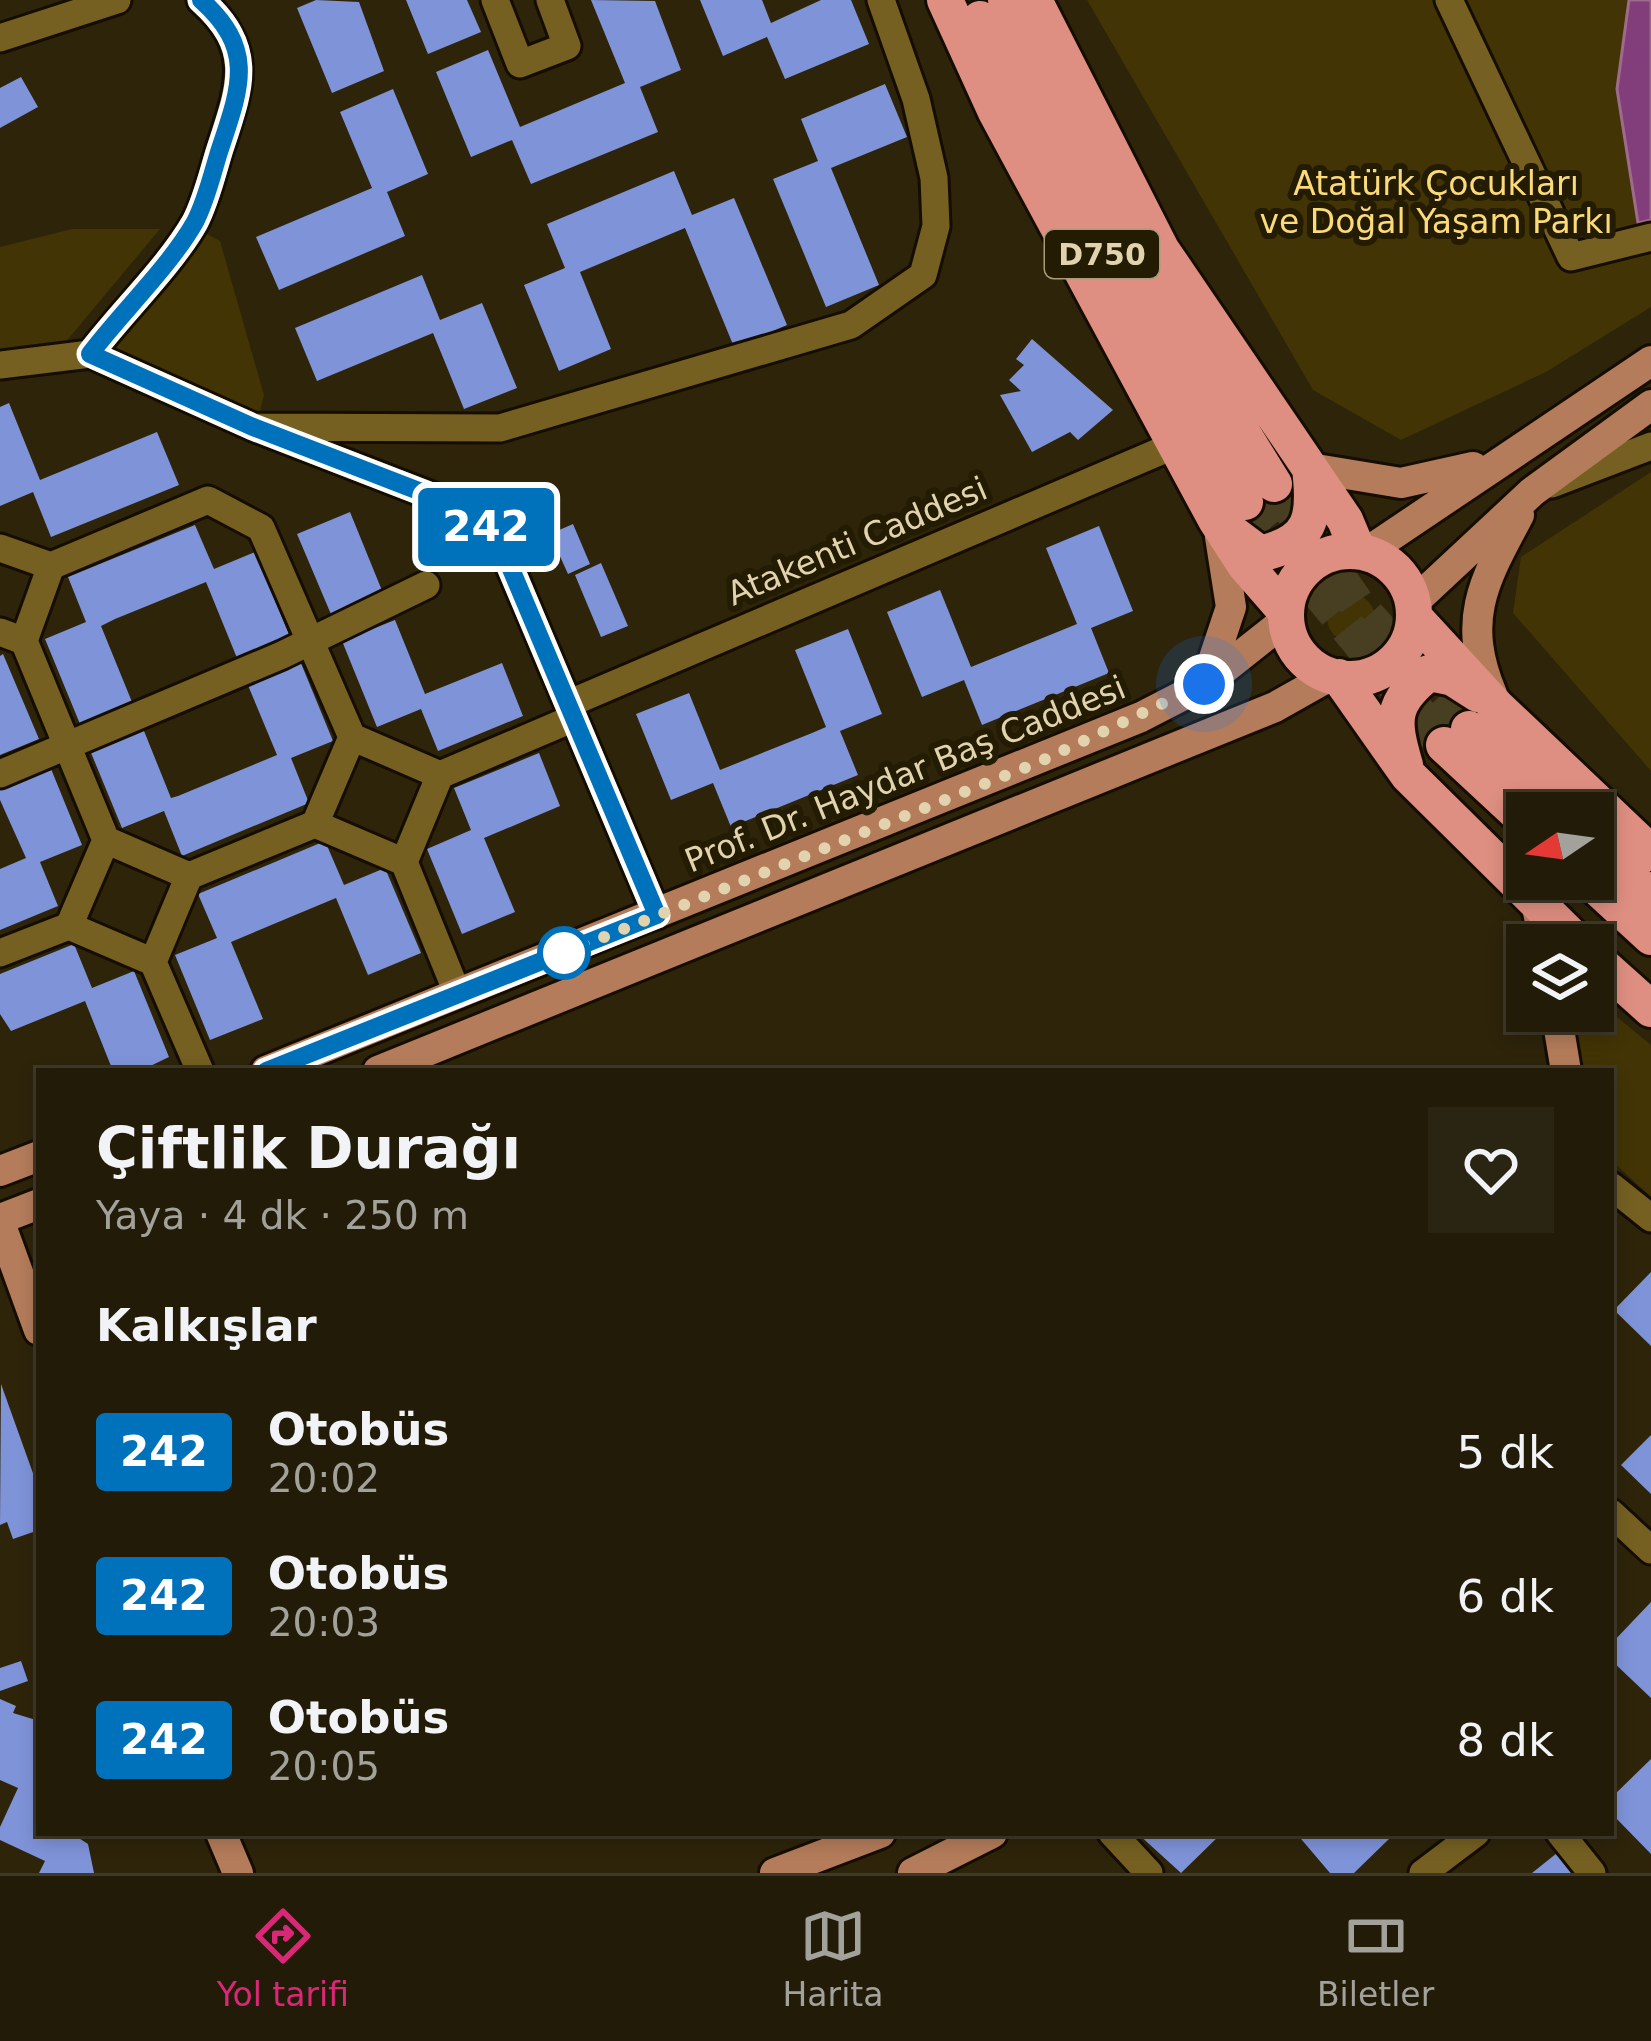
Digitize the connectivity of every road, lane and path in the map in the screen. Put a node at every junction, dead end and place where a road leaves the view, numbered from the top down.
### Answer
1 (117, 0) edge
2 (201, 0) edge
3 (495, 0) edge
4 (550, 0) edge
5 (881, 0) edge
6 (945, 0) edge
7 (970, 0) edge
8 (1006, 0) edge
9 (1034, 0) edge
10 (1450, 0) edge
11 (0, 38) edge
12 (1651, 237) edge
13 (90, 354) junction
14 (1651, 361) edge
15 (0, 365) edge
16 (1651, 405) edge
17 (253, 427) junction
18 (1175, 445) junction
19 (1651, 446) edge
20 (1502, 458) junction
21 (1310, 468) junction
22 (1531, 493) junction
23 (1245, 502) junction
24 (0, 548) edge
25 (1362, 552) junction
26 (51, 566) junction
27 (426, 585) dead end
28 (1414, 610) junction
29 (1287, 616) junction
30 (12, 636) edge
31 (309, 641) junction
32 (1334, 676) junction
33 (1204, 684) junction
34 (571, 711) junction
35 (1470, 727) junction
36 (352, 737) junction
37 (68, 746) junction
38 (0, 774) edge
39 (440, 775) junction
40 (1408, 775) junction
41 (1509, 792) edge
42 (1538, 792) edge
43 (315, 824) junction
44 (106, 840) junction
45 (1651, 853) edge
46 (404, 862) junction
47 (1614, 863) edge
48 (189, 876) junction
49 (1651, 897) edge
50 (1611, 900) edge
51 (1537, 906) junction
52 (657, 915) junction
53 (1540, 924) edge
54 (1557, 924) edge
55 (69, 926) junction
56 (1651, 937) edge
57 (0, 953) edge
58 (153, 962) junction
59 (1614, 976) edge
60 (458, 994) junction
61 (1651, 1009) edge
62 (1560, 1032) edge
63 (199, 1068) edge
64 (273, 1068) edge
65 (385, 1068) edge
66 (1566, 1068) edge
67 (36, 1157) edge
68 (0, 1171) edge
69 (1614, 1188) edge
70 (36, 1205) edge
71 (1651, 1218) edge
72 (0, 1221) edge
73 (36, 1322) edge
74 (1614, 1516) edge
75 (1651, 1550) edge
76 (222, 1836) edge
77 (872, 1836) edge
78 (988, 1836) edge
79 (1115, 1836) edge
80 (1472, 1836) edge
81 (1562, 1836) edge
82 (950, 1865) edge
83 (238, 1873) edge
84 (775, 1873) edge
85 (913, 1873) edge
86 (1148, 1873) edge
87 (1424, 1873) edge
88 (1592, 1873) edge

1 - 11 street
2 - 13 street
3 - 4 street
5 - 17 street
6 - 18 highway
7 - 23 highway, D750
8 - 23 highway, D750
9 - 21 highway
10 - 12 street
13 - 15 street
13 - 17 street
14 - 20 main road
16 - 22 main road
17 - 34 street
18 - 23 highway
18 - 34 street, Atakenti Caddesi
19 - 22 street
20 - 21 main road
20 - 25 main road
21 - 23 highway
21 - 25 highway
22 - 28 main road
22 - 35 main road
23 - 29 highway
23 - 33 main road
24 - 26 street
25 - 28 highway
25 - 29 highway
26 - 30 street
26 - 31 street
27 - 31 street
28 - 32 highway
28 - 35 highway
29 - 32 highway
29 - 33 main road, Prof. Dr. Haydar Baş Caddesi
30 - 37 street
31 - 36 street
31 - 37 street
32 - 40 highway
32 - 65 main road
33 - 52 main road, Prof. Dr. Haydar Baş Caddesi
34 - 39 street, Atakenti Caddesi
34 - 52 street
35 - 40 highway
35 - 41 highway
35 - 42 highway
35 - 45 highway
36 - 39 street
36 - 43 street
37 - 38 street
37 - 44 street
39 - 46 street
40 - 51 highway
43 - 46 street
43 - 48 street
44 - 48 street
44 - 55 street
46 - 60 street
47 - 49 highway
48 - 58 street
50 - 56 highway
51 - 53 main road
51 - 54 highway
52 - 60 main road, Prof. Dr. Haydar Baş Caddesi
55 - 57 street
55 - 58 street
58 - 63 street
59 - 61 highway
60 - 64 main road, Prof. Dr. Haydar Baş Caddesi
62 - 66 main road
67 - 68 main road
69 - 71 street
70 - 72 main road
72 - 73 main road
74 - 75 street
76 - 83 main road
77 - 84 main road
78 - 82 main road
79 - 86 street
80 - 87 street
81 - 88 street
82 - 85 main road

